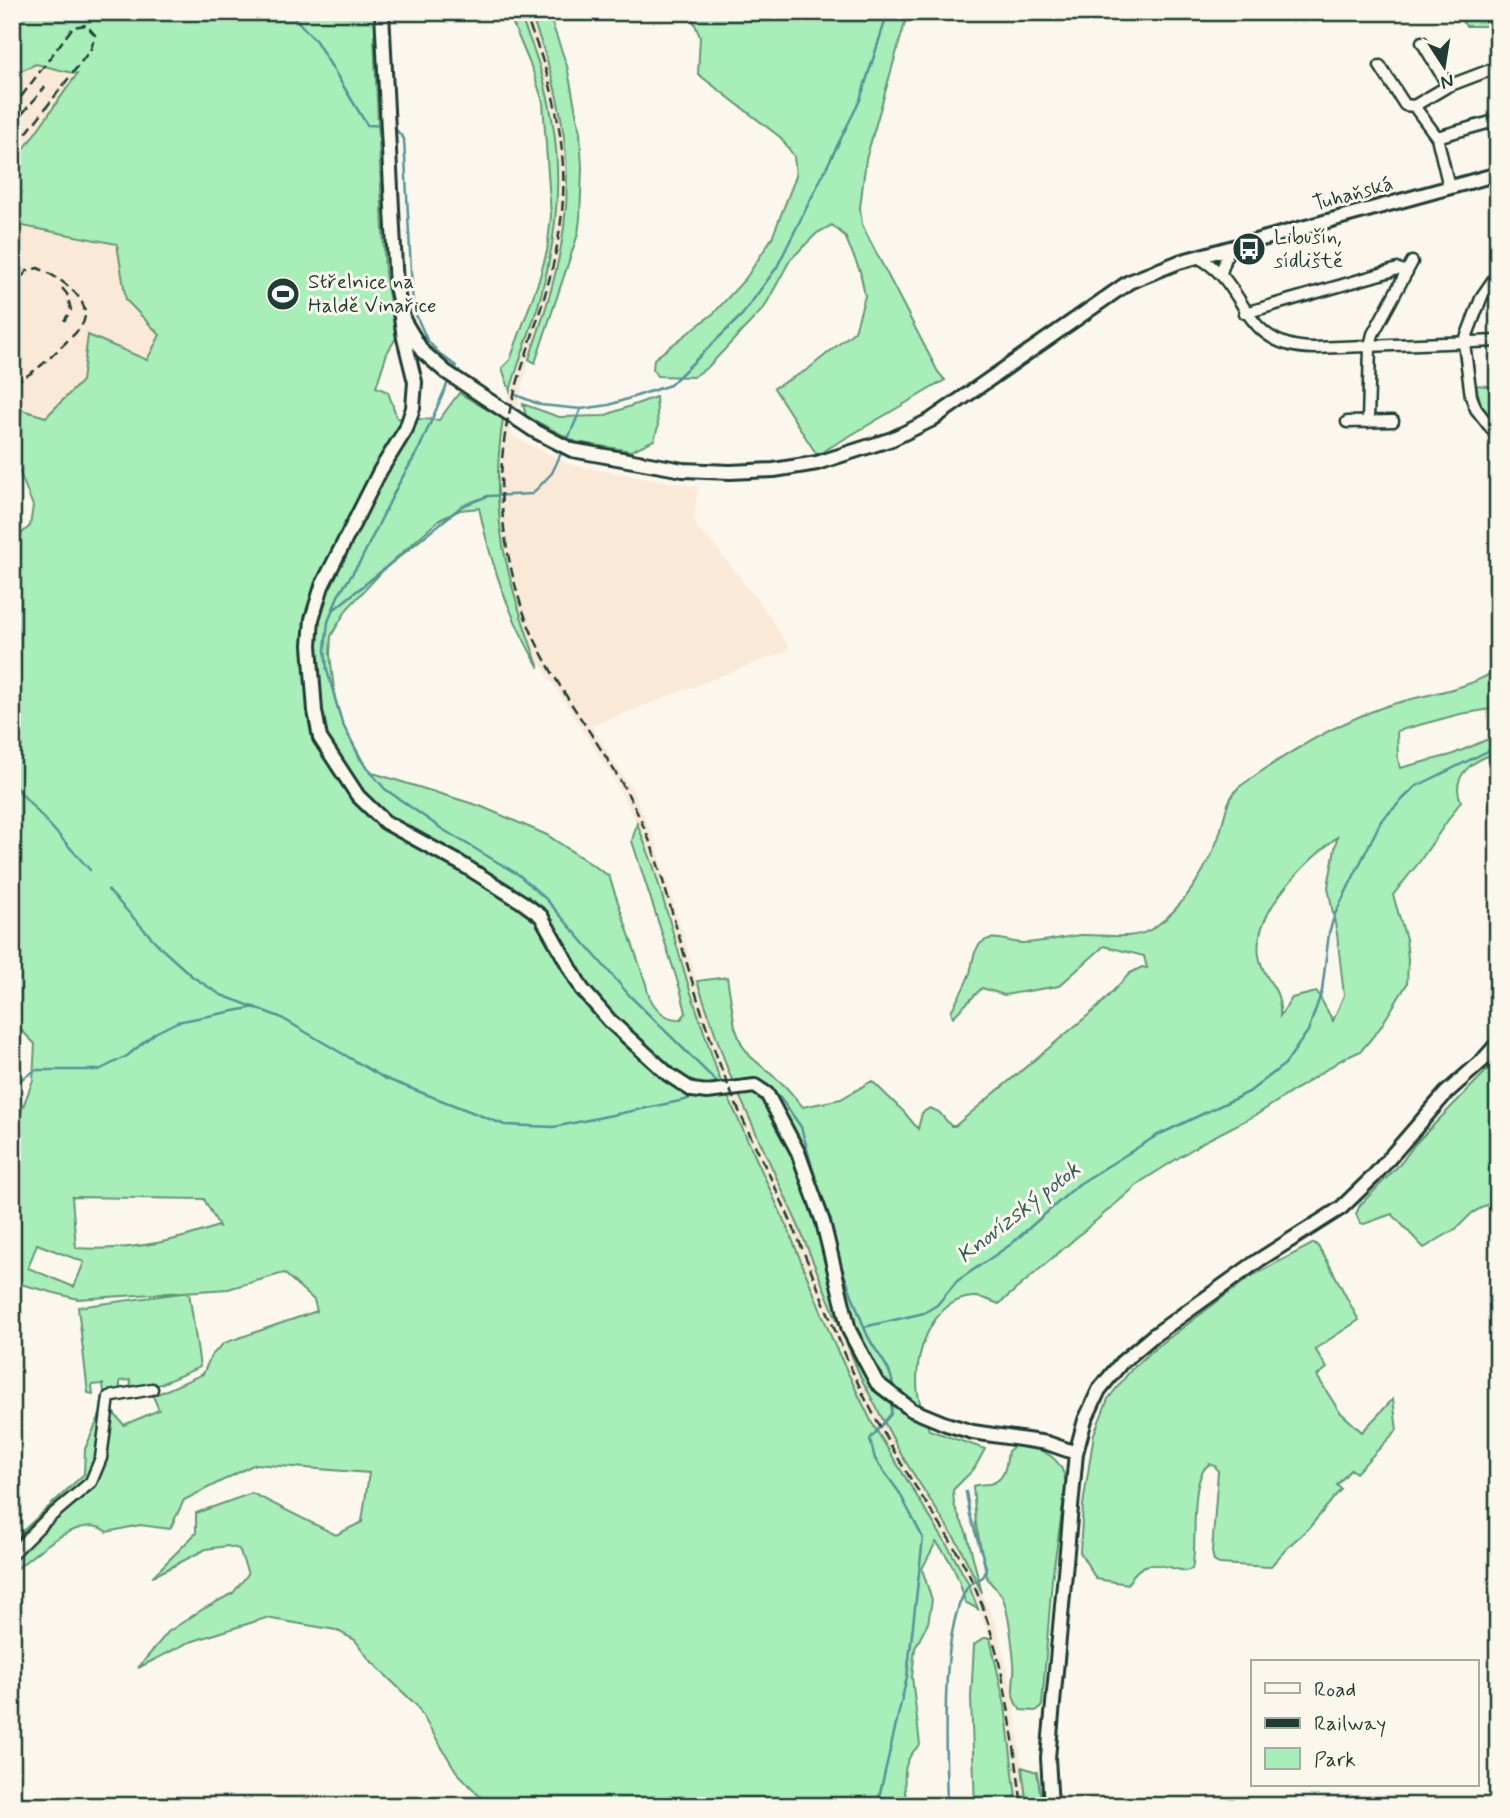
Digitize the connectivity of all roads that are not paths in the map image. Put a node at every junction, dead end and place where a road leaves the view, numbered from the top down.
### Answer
1 (382, 12) edge
2 (1422, 42) dead end
3 (1380, 66) dead end
4 (1498, 67) edge
5 (1448, 86) junction
6 (1414, 106) junction
7 (1498, 120) edge
8 (1437, 137) junction
9 (1498, 174) edge
10 (1449, 187) junction
11 (1229, 248) junction
12 (1197, 257) junction
13 (1221, 273) junction
14 (1498, 273) edge
15 (400, 310) junction
16 (1245, 313) junction
17 (1498, 341) edge
18 (1464, 342) junction
19 (1370, 346) junction
20 (444, 370) junction
21 (415, 382) junction
22 (1394, 421) dead end
23 (1347, 422) dead end
24 (1368, 422) junction
25 (1498, 437) edge
26 (1498, 1043) edge
27 (152, 1390) dead end
28 (1076, 1453) junction
29 (12, 1554) edge
30 (1051, 1806) edge

1 - 15 street
2 - 5 street
3 - 6 street
4 - 5 street
5 - 6 street
6 - 8 street
7 - 8 street
8 - 10 street
9 - 10 street, Tuhaňská
10 - 11 street, Tuhaňská
11 - 12 street, Tuhaňská
11 - 13 street
12 - 13 street
12 - 20 street, Tuhaňská
13 - 16 street
14 - 18 street
15 - 20 street, Tuhaňská
15 - 21 street
16 - 19 street
16 - 19 street
17 - 18 street
18 - 19 street
18 - 25 street
19 - 24 street
20 - 21 street
21 - 28 street
22 - 24 street
23 - 24 street
26 - 28 street
27 - 29 street
28 - 30 street

